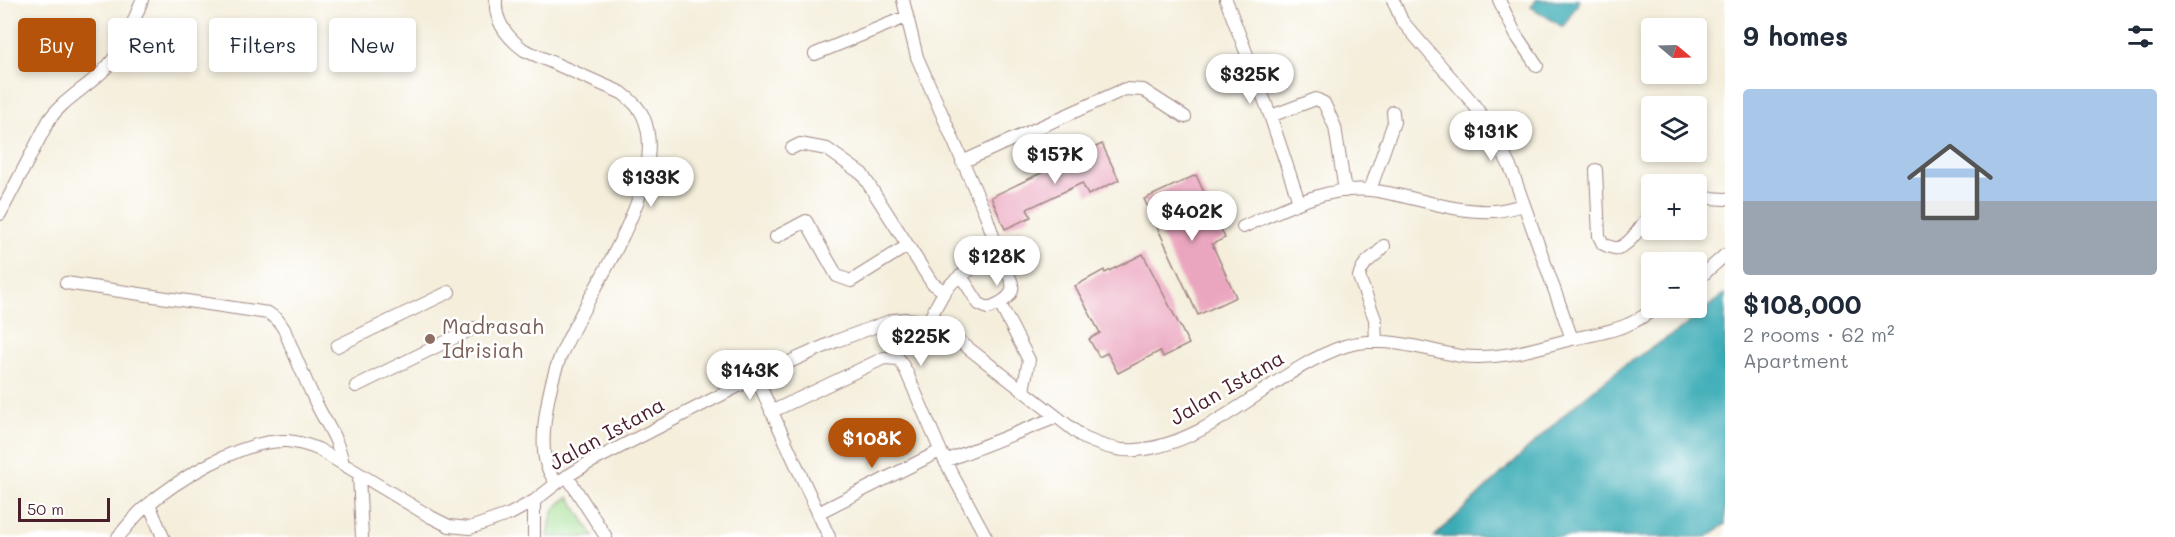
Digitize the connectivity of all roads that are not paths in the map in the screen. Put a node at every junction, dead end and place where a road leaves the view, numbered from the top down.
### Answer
1 (142, 0) edge
2 (496, 0) edge
3 (903, 0) edge
4 (1226, 0) edge
5 (1393, 0) edge
6 (1499, 0) edge
7 (906, 17) junction
8 (815, 54) dead end
9 (1537, 66) dead end
10 (1393, 112) dead end
11 (1270, 116) junction
12 (1185, 117) dead end
13 (792, 148) dead end
14 (962, 162) junction
15 (1596, 170) dead end
16 (1370, 190) junction
17 (1345, 191) junction
18 (1707, 198) edge
19 (1725, 199) edge
20 (1299, 202) junction
21 (1524, 206) junction
22 (0, 214) edge
23 (1641, 225) edge
24 (1243, 227) dead end
25 (776, 237) dead end
26 (907, 246) junction
27 (1384, 246) dead end
28 (1725, 255) edge
29 (996, 260) junction
30 (1707, 271) edge
31 (961, 276) junction
32 (66, 283) dead end
33 (448, 292) dead end
34 (945, 292) junction
35 (1000, 304) junction
36 (1641, 317) edge
37 (927, 324) junction
38 (474, 328) dead end
39 (1572, 339) junction
40 (1376, 342) junction
41 (337, 346) dead end
42 (756, 377) junction
43 (356, 386) dead end
44 (1023, 390) junction
45 (771, 412) junction
46 (1057, 417) junction
47 (942, 456) junction
48 (343, 464) junction
49 (359, 474) junction
50 (567, 476) junction
51 (556, 484) junction
52 (534, 501) junction
53 (149, 504) junction
54 (818, 513) junction
55 (118, 537) edge
56 (163, 537) edge
57 (362, 537) edge
58 (534, 537) edge
59 (606, 537) edge
60 (829, 537) edge
61 (986, 537) edge

1 - 22 street
2 - 51 street
3 - 7 street
4 - 11 street
5 - 21 street
6 - 9 street
7 - 8 street
7 - 14 street
10 - 16 street
11 - 17 street
11 - 20 street
12 - 14 street
13 - 26 street
14 - 29 street
15 - 23 street
16 - 17 street
16 - 21 street
17 - 20 street
18 - 19 street
20 - 24 street
21 - 39 street
25 - 26 street
26 - 34 street
27 - 40 street
28 - 30 street
29 - 31 street
29 - 35 street
31 - 34 street
31 - 35 street
32 - 48 street
33 - 41 street
34 - 37 street
35 - 44 street
36 - 39 street, Jalan Istana
37 - 42 street, Jalan Istana
37 - 44 street, Jalan Istana
38 - 43 street
39 - 40 street, Jalan Istana
40 - 46 street, Jalan Istana
42 - 45 street
42 - 50 street, Jalan Istana
44 - 46 street, Jalan Istana
45 - 47 street
45 - 54 street
46 - 47 street
47 - 54 street
47 - 61 street
48 - 49 street, Jalan Istana
48 - 53 street, Jalan Istana
49 - 52 street, Jalan Istana
49 - 57 street
50 - 51 street, Jalan Istana
50 - 59 street
51 - 52 street, Jalan Istana
52 - 58 street
53 - 55 street, Jalan Istana
53 - 56 street
54 - 60 street

